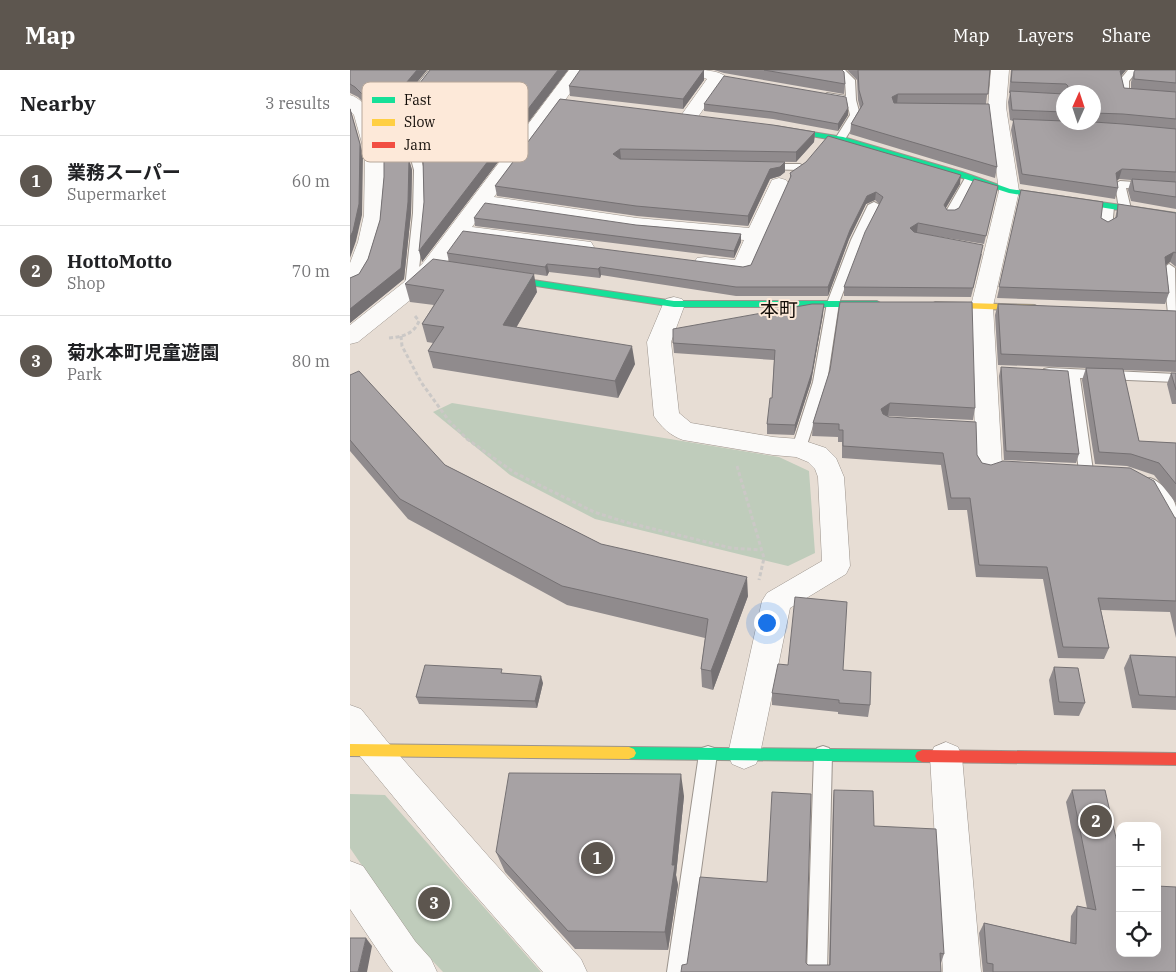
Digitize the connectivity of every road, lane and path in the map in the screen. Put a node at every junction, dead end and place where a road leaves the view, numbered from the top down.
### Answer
1 (434, 70) edge
2 (578, 70) edge
3 (838, 70) edge
4 (1000, 70) edge
5 (1133, 70) edge
6 (715, 76) edge
7 (424, 82) edge
8 (812, 94) edge
9 (1176, 98) edge
10 (350, 100) edge
11 (851, 100) junction
12 (362, 113) edge
13 (689, 117) edge
14 (764, 126) edge
15 (828, 137) junction
16 (840, 139) junction
17 (528, 141) edge
18 (819, 148) edge
19 (375, 162) edge
20 (417, 162) edge
21 (511, 162) edge
22 (751, 166) edge
23 (970, 178) junction
24 (778, 184) joint
25 (1176, 188) edge
26 (1009, 191) junction
27 (480, 201) junction
28 (874, 205) dead end
29 (1108, 207) junction
30 (1125, 209) junction
31 (950, 215) edge
32 (1176, 216) edge
33 (1106, 228) edge
34 (458, 230) junction
35 (757, 235) junction
36 (605, 250) edge
37 (684, 260) edge
38 (1169, 268) edge
39 (489, 276) edge
40 (352, 278) edge
41 (411, 288) junction
42 (833, 303) junction
43 (674, 304) junction
44 (893, 304) edge
45 (922, 305) edge
46 (982, 306) junction
47 (1049, 308) edge
48 (1172, 313) edge
49 (401, 336) dead end
50 (350, 337) edge
51 (1034, 372) edge
52 (1073, 374) junction
53 (1176, 378) edge
54 (729, 439) junction
55 (799, 448) junction
56 (996, 466) edge
57 (1067, 470) edge
58 (1086, 471) junction
59 (1102, 472) edge
60 (1140, 477) edge
61 (1176, 525) edge
62 (761, 550) junction
63 (757, 586) dead end
64 (350, 719) edge
65 (362, 750) edge
66 (708, 754) junction
67 (744, 754) junction
68 (823, 754) junction
69 (946, 757) junction
70 (1176, 759) edge
71 (350, 878) edge
72 (406, 966) edge
73 (568, 972) edge
74 (677, 972) edge
75 (817, 972) edge
76 (962, 972) edge

1 - 7 lane
2 - 17 street
3 - 11 lane
4 - 26 street
5 - 9 lane
6 - 13 street
8 - 11 lane
10 - 12 street
11 - 16 lane
14 - 15 street
15 - 16 street
15 - 18 lane
16 - 23 street
19 - 40 street
20 - 41 lane
21 - 27 street
22 - 24 lane
23 - 26 street
23 - 31 lane
24 - 35 street
25 - 30 lane
26 - 29 street
26 - 46 street
27 - 34 street
27 - 35 street
28 - 42 lane
29 - 30 street
29 - 33 lane
30 - 32 street
34 - 36 street
34 - 41 street
35 - 37 street
38 - 48 lane
39 - 43 street
41 - 50 street
42 - 43 street
42 - 44 street
42 - 55 lane
43 - 54 street
45 - 46 street
46 - 47 street
46 - 56 street
49 - 62 path
51 - 52 lane
52 - 53 lane
52 - 58 lane
54 - 55 street
54 - 62 path
55 - 67 street
57 - 58 lane
58 - 59 lane
60 - 61 lane
62 - 63 path
64 - 65 street
65 - 66 street
65 - 73 street
66 - 67 street
66 - 74 lane
67 - 68 street
68 - 69 street
68 - 75 lane
69 - 70 street
69 - 76 street
71 - 72 street

